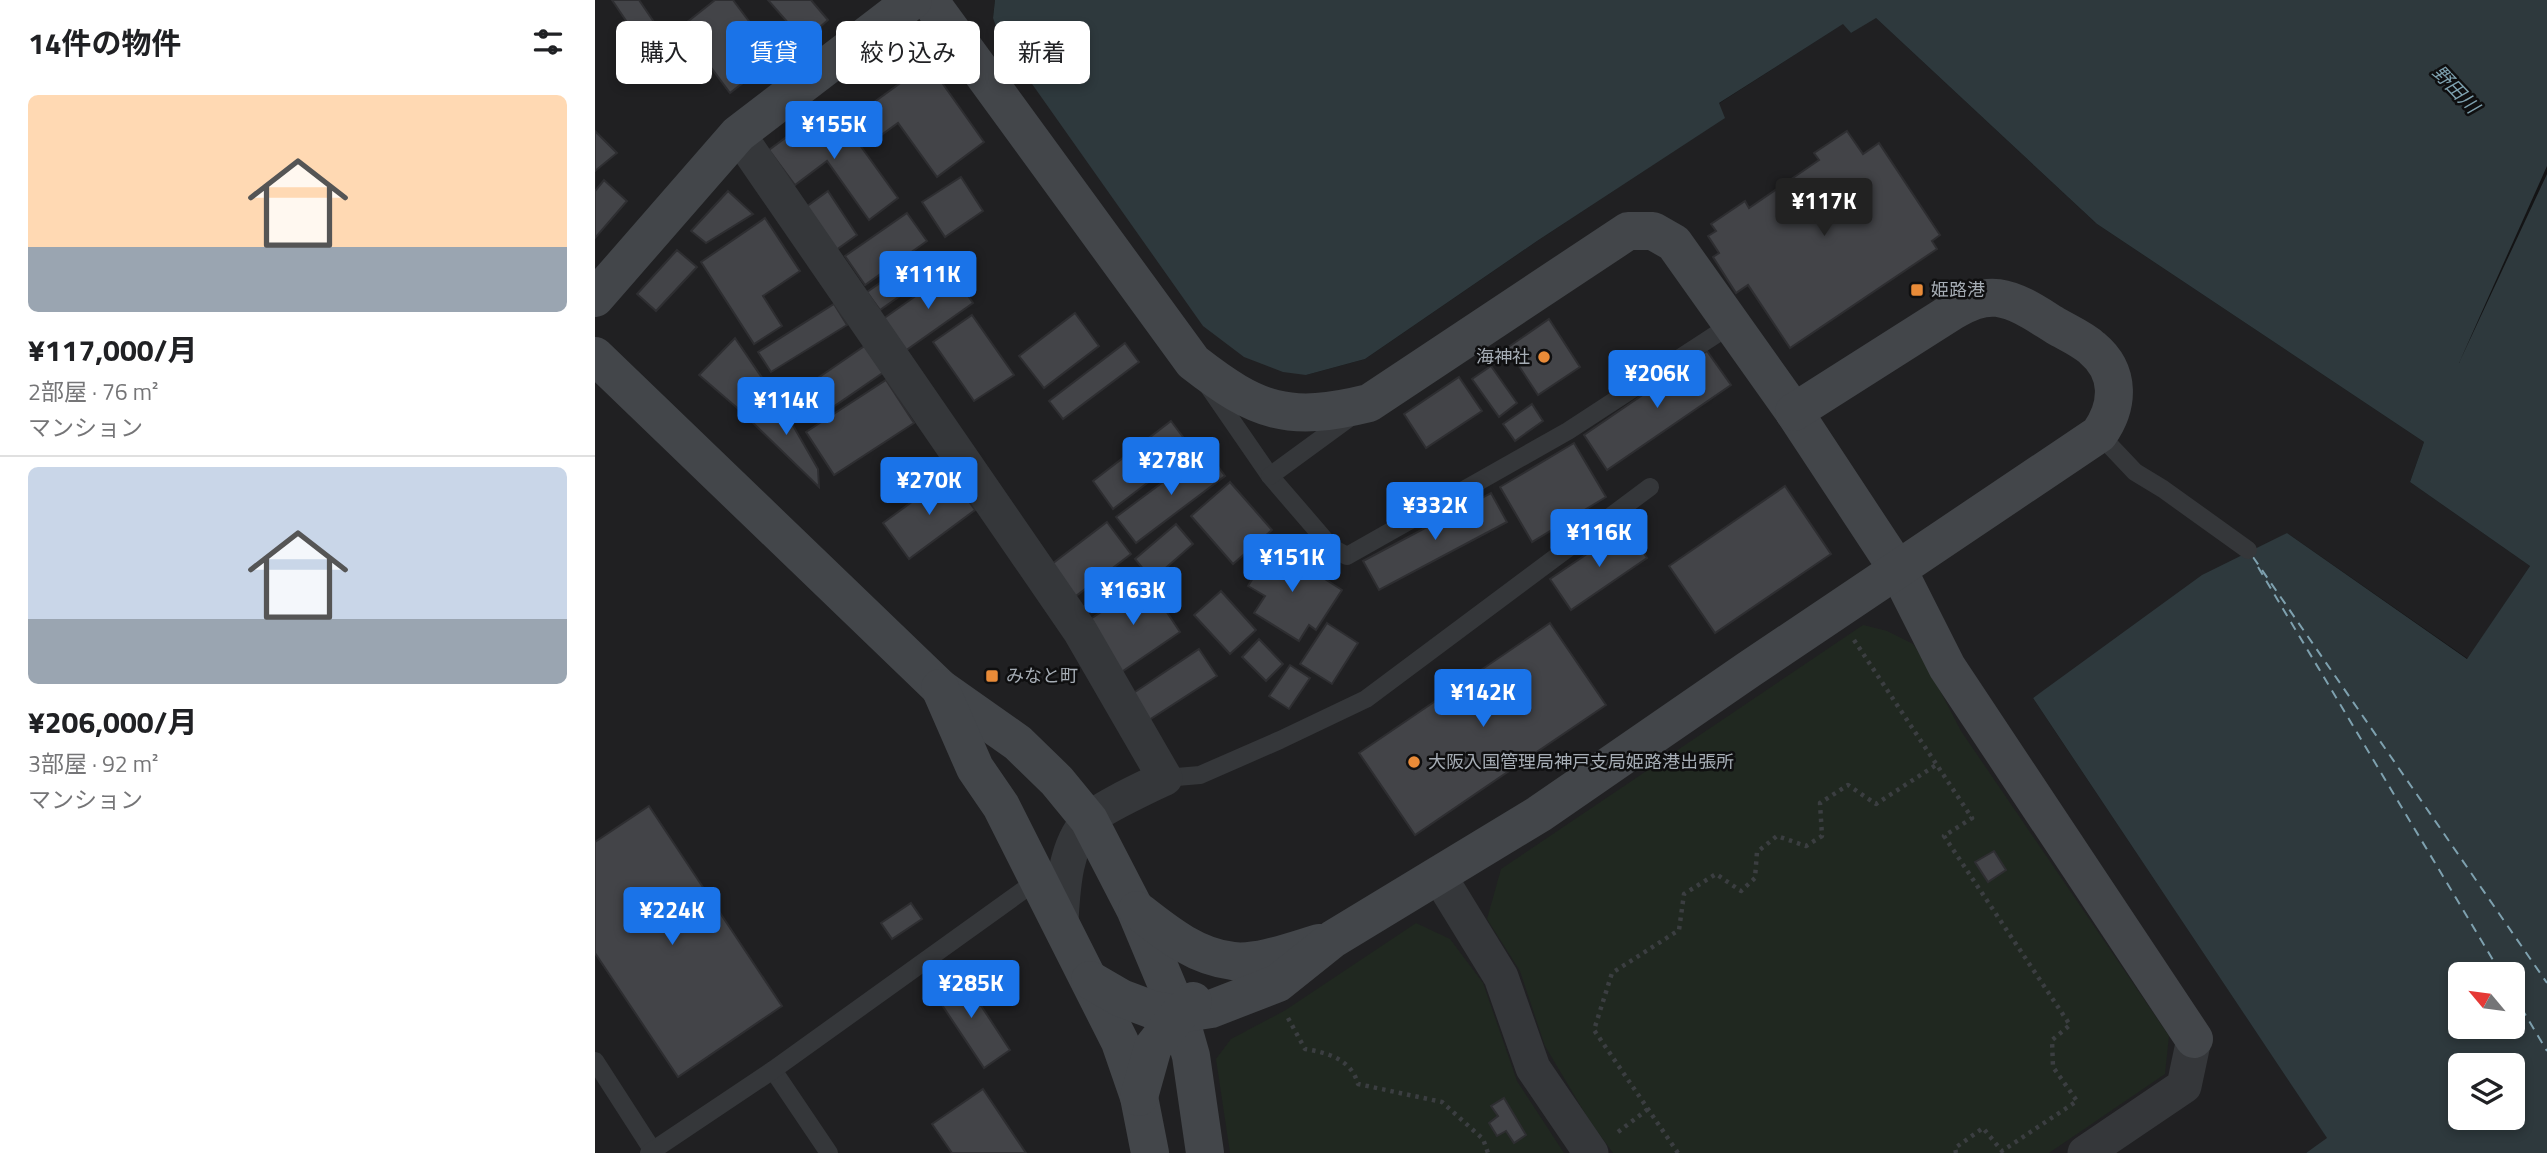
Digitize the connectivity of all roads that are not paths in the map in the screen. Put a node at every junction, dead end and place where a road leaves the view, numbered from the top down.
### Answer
1 (913, 0) edge
2 (929, 0) edge
3 (738, 134) junction
4 (595, 298) edge
5 (1732, 324) junction
6 (595, 356) edge
7 (1193, 362) junction
8 (1369, 403) junction
9 (1794, 412) junction
10 (2099, 434) junction
11 (1270, 476) junction
12 (1650, 487) dead end
13 (2248, 550) dead end
14 (1898, 570) junction
15 (940, 688) junction
16 (1165, 778) junction
17 (1089, 820) junction
18 (1439, 876) junction
19 (1039, 879) junction
20 (1135, 909) junction
21 (1061, 920) junction
22 (1333, 939) junction
23 (1235, 962) junction
24 (1090, 980) junction
25 (1179, 1014) junction
26 (2194, 1039) joint
27 (595, 1061) edge
28 (773, 1070) junction
29 (1139, 1097) junction
30 (651, 1152) edge
31 (828, 1153) edge
32 (1150, 1153) edge
33 (1205, 1153) edge
34 (1591, 1153) edge
35 (2085, 1153) edge

1 - 3 street
2 - 7 street
3 - 4 street
3 - 16 street
5 - 8 street
5 - 9 street
5 - 11 lane
6 - 15 street
7 - 8 street
7 - 11 lane
8 - 11 lane
9 - 10 street
9 - 14 street
10 - 13 lane
10 - 14 street
12 - 16 lane
14 - 18 street
14 - 26 street
15 - 17 street
15 - 19 street
16 - 17 street
17 - 20 street
17 - 21 street
18 - 22 street
18 - 34 street
19 - 21 street
19 - 28 lane
20 - 23 street
20 - 25 street
21 - 24 street
22 - 23 street
22 - 25 street
23 - 25 street
24 - 25 street
24 - 29 street
25 - 29 street
25 - 33 street
26 - 35 street
27 - 30 lane
28 - 30 lane
28 - 31 lane
29 - 32 street

